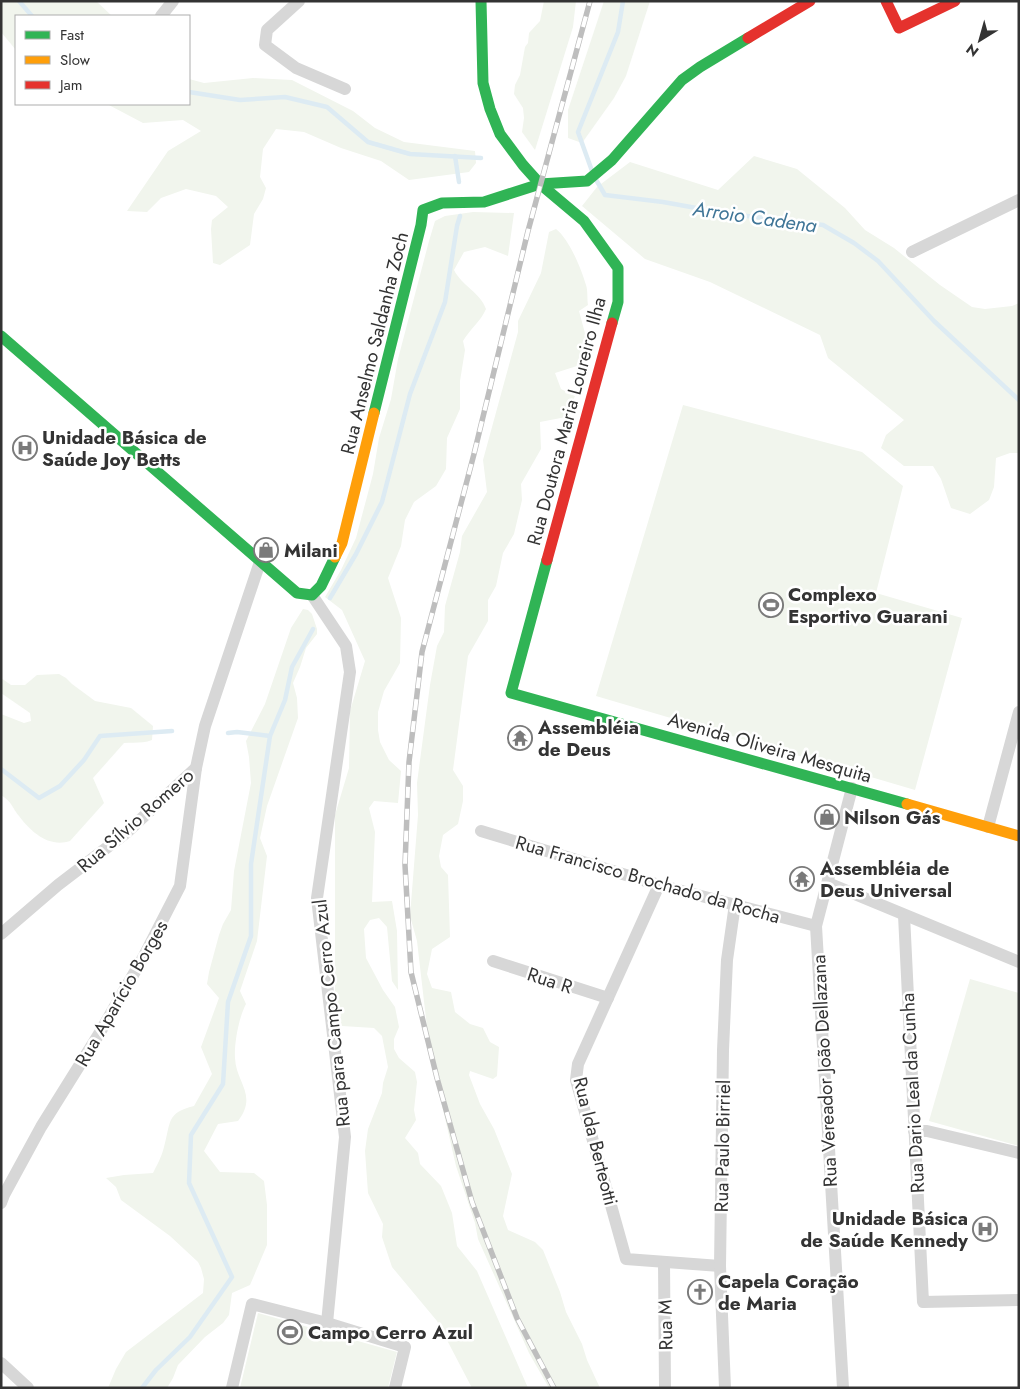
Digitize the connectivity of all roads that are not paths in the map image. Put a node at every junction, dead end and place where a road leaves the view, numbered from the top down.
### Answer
1 (173, 1) edge
2 (299, 1) edge
3 (481, 1) edge
4 (810, 1) edge
5 (886, 1) edge
6 (955, 1) edge
7 (162, 15) edge
8 (345, 89) dead end
9 (540, 184) junction
10 (1019, 200) edge
11 (912, 252) dead end
12 (1, 336) edge
13 (260, 562) junction
14 (312, 595) junction
15 (511, 693) joint
16 (1019, 712) edge
17 (196, 768) junction
18 (852, 788) junction
19 (988, 827) junction
20 (481, 830) dead end
21 (1019, 836) edge
22 (828, 883) junction
23 (659, 885) junction
24 (735, 904) junction
25 (904, 915) junction
26 (816, 926) junction
27 (1, 934) edge
28 (493, 961) dead end
29 (1019, 962) edge
30 (608, 998) junction
31 (914, 1130) junction
32 (1019, 1153) edge
33 (1, 1203) edge
34 (664, 1262) junction
35 (720, 1266) junction
36 (1019, 1300) edge
37 (327, 1323) junction
38 (1, 1363) edge
39 (28, 1388) edge
40 (232, 1388) edge
41 (395, 1388) edge
42 (666, 1388) edge
43 (725, 1388) edge
44 (843, 1388) edge

1 - 7 street
2 - 8 street
3 - 9 street, Rua Doutora Maria Loureiro Ilha
4 - 9 street
5 - 6 street
9 - 14 street, Rua Anselmo Saldanha Zoch
9 - 15 street, Rua Doutora Maria Loureiro Ilha
10 - 11 street
12 - 13 street
13 - 14 street
13 - 17 street, Rua Sílvio Romero
14 - 37 street, Rua para Campo Cerro Azul
15 - 18 street, Avenida Oliveira Mesquita
16 - 19 street
17 - 27 street, Rua Sílvio Romero
17 - 33 street, Rua Aparício Borges
18 - 19 street, Avenida Oliveira Mesquita
18 - 22 street, Rua Vereador João Dellazana
19 - 21 street, Avenida Oliveira Mesquita
20 - 23 street, Rua Francisco Brochado da Rocha
22 - 25 street
22 - 26 street, Rua Vereador João Dellazana
23 - 24 street, Rua Francisco Brochado da Rocha
23 - 30 street, Rua Ida Berteotti
24 - 26 street, Rua Francisco Brochado da Rocha
24 - 35 street, Rua Paulo Birriel
25 - 29 street
25 - 31 street, Rua Dario Leal da Cunha
26 - 44 street, Rua Vereador João Dellazana
28 - 30 street, Rua R
30 - 34 street, Rua Ida Berteotti
31 - 32 street
31 - 36 street, Rua Dario Leal da Cunha
34 - 35 street, Rua Ida Berteotti
34 - 42 street, Rua M
35 - 43 street, Rua Paulo Birriel
37 - 40 street
37 - 41 street
38 - 39 street

